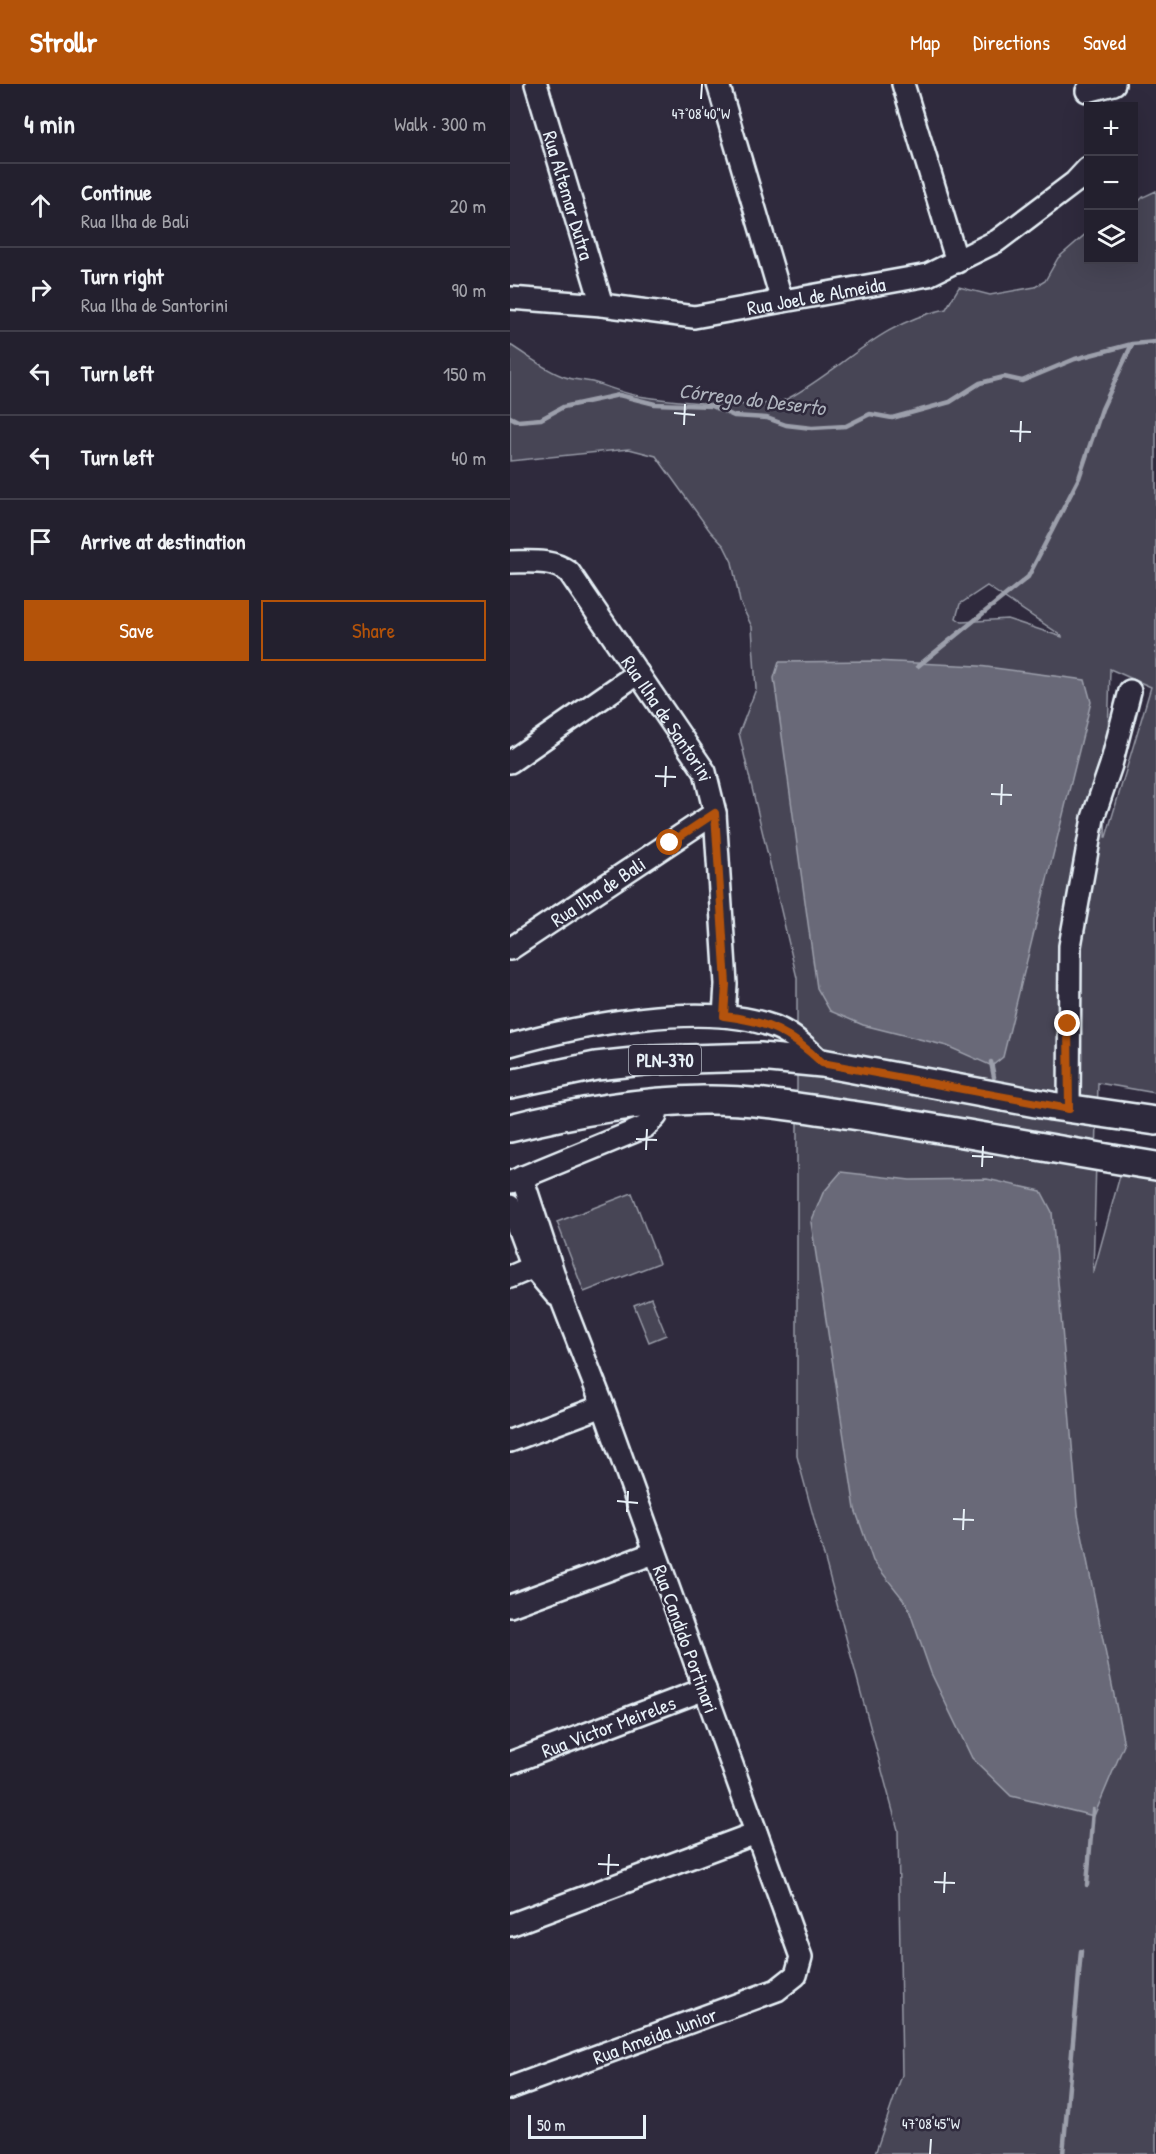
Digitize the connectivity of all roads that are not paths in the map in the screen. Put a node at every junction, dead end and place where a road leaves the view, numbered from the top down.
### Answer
1 (536, 84) edge
2 (718, 84) edge
3 (903, 84) edge
4 (1114, 84) edge
5 (1087, 94) edge
6 (1084, 173) edge
7 (957, 262) junction
8 (510, 298) edge
9 (782, 301) junction
10 (602, 304) junction
11 (510, 562) edge
12 (638, 673) junction
13 (1130, 691) dead end
14 (510, 762) edge
15 (715, 813) junction
16 (510, 948) edge
17 (724, 1016) junction
18 (510, 1046) edge
19 (822, 1063) junction
20 (510, 1084) edge
21 (658, 1102) junction
22 (1069, 1109) junction
23 (1156, 1121) edge
24 (510, 1128) edge
25 (1156, 1166) edge
26 (516, 1180) edge
27 (510, 1206) edge
28 (541, 1264) junction
29 (510, 1277) edge
30 (603, 1406) junction
31 (510, 1442) edge
32 (654, 1553) junction
33 (510, 1606) edge
34 (705, 1689) junction
35 (510, 1763) edge
36 (756, 1833) junction
37 (510, 1925) edge
38 (796, 1975) joint
39 (510, 2088) edge

1 - 10 street, Rua Altemar Dutra
2 - 9 street
3 - 7 street
4 - 5 street
6 - 7 street, Rua Joel de Almeida
7 - 9 street, Rua Joel de Almeida
8 - 10 street, Rua Joel de Almeida
9 - 10 street, Rua Joel de Almeida
11 - 12 street, Rua Ilha de Santorini
12 - 14 street
12 - 15 street, Rua Ilha de Santorini
13 - 22 street
15 - 16 street, Rua Ilha de Bali
15 - 17 street, Rua Ilha de Santorini
17 - 18 street
17 - 19 street
19 - 20 main road, PLN-370
19 - 22 main road, PLN-370
21 - 24 main road, PLN-370
21 - 25 main road, PLN-370
21 - 26 street
22 - 23 main road, PLN-370
26 - 28 street, Rua Candido Portinari
27 - 28 street, Rua Candido Portinari
28 - 29 street
28 - 30 street, Rua Candido Portinari
30 - 31 street
30 - 32 street, Rua Candido Portinari
32 - 33 street
32 - 34 street, Rua Candido Portinari
34 - 35 street, Rua Victor Meireles
34 - 36 street, Rua Candido Portinari
36 - 37 street
36 - 38 street, Rua Candido Portinari
38 - 39 street, Rua Ameida Junior

